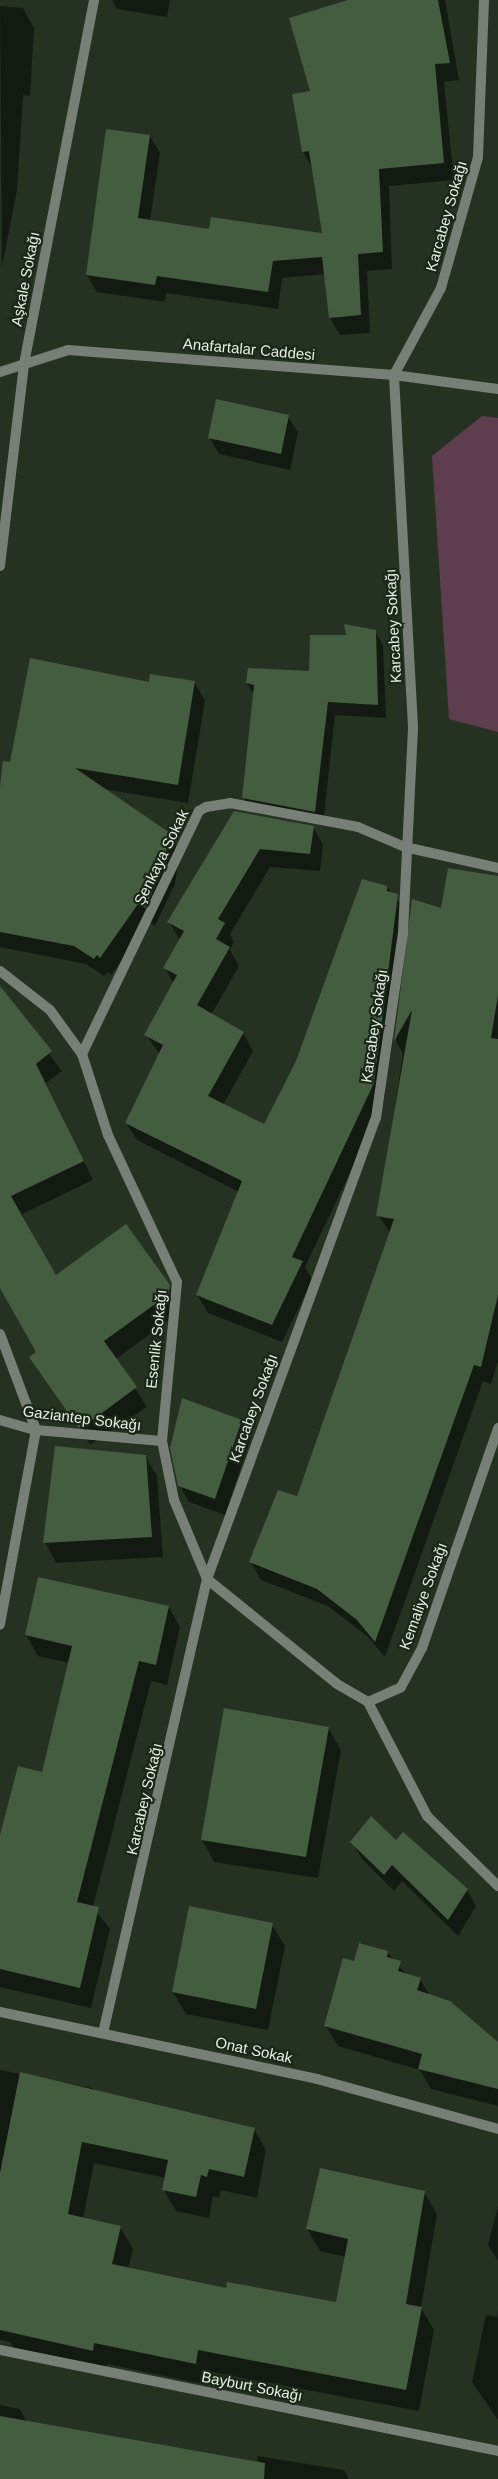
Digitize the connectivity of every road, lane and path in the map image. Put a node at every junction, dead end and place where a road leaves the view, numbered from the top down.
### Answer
1 (94, 0) edge
2 (484, 0) edge
3 (24, 364) junction
4 (0, 372) edge
5 (394, 376) junction
6 (498, 389) edge
7 (0, 566) edge
8 (405, 847) junction
9 (498, 868) edge
10 (0, 972) edge
11 (82, 1054) junction
12 (0, 1334) edge
13 (0, 1420) edge
14 (498, 1428) edge
15 (36, 1430) junction
16 (162, 1441) junction
17 (206, 1579) junction
18 (0, 1626) edge
19 (368, 1702) junction
20 (498, 1886) edge
21 (0, 2012) edge
22 (103, 2033) junction
23 (498, 2129) edge
24 (0, 2350) edge
25 (498, 2451) edge

1 - 3 street, Aşkale Sokağı
2 - 5 street, Karcabey Sokağı
3 - 4 street, Anafartalar Caddesi
3 - 5 street, Anafartalar Caddesi
3 - 7 street, Aşkale Sokağı
5 - 6 street, Anafartalar Caddesi
5 - 8 street, Karcabey Sokağı
8 - 9 street
8 - 11 street, Şenkaya Sokak
8 - 17 street, Karcabey Sokağı
10 - 11 street, Esenlik Sokağı
11 - 16 street, Esenlik Sokağı
12 - 15 street
13 - 15 street, Gaziantep Sokağı
14 - 19 street, Kemaliye Sokağı
15 - 16 street, Gaziantep Sokağı
15 - 18 street
16 - 17 street, Esenlik Sokağı
17 - 19 street
17 - 22 street, Karcabey Sokağı
19 - 20 street
21 - 22 street, Onat Sokak
22 - 23 street, Onat Sokak
24 - 25 street, Bayburt Sokağı

